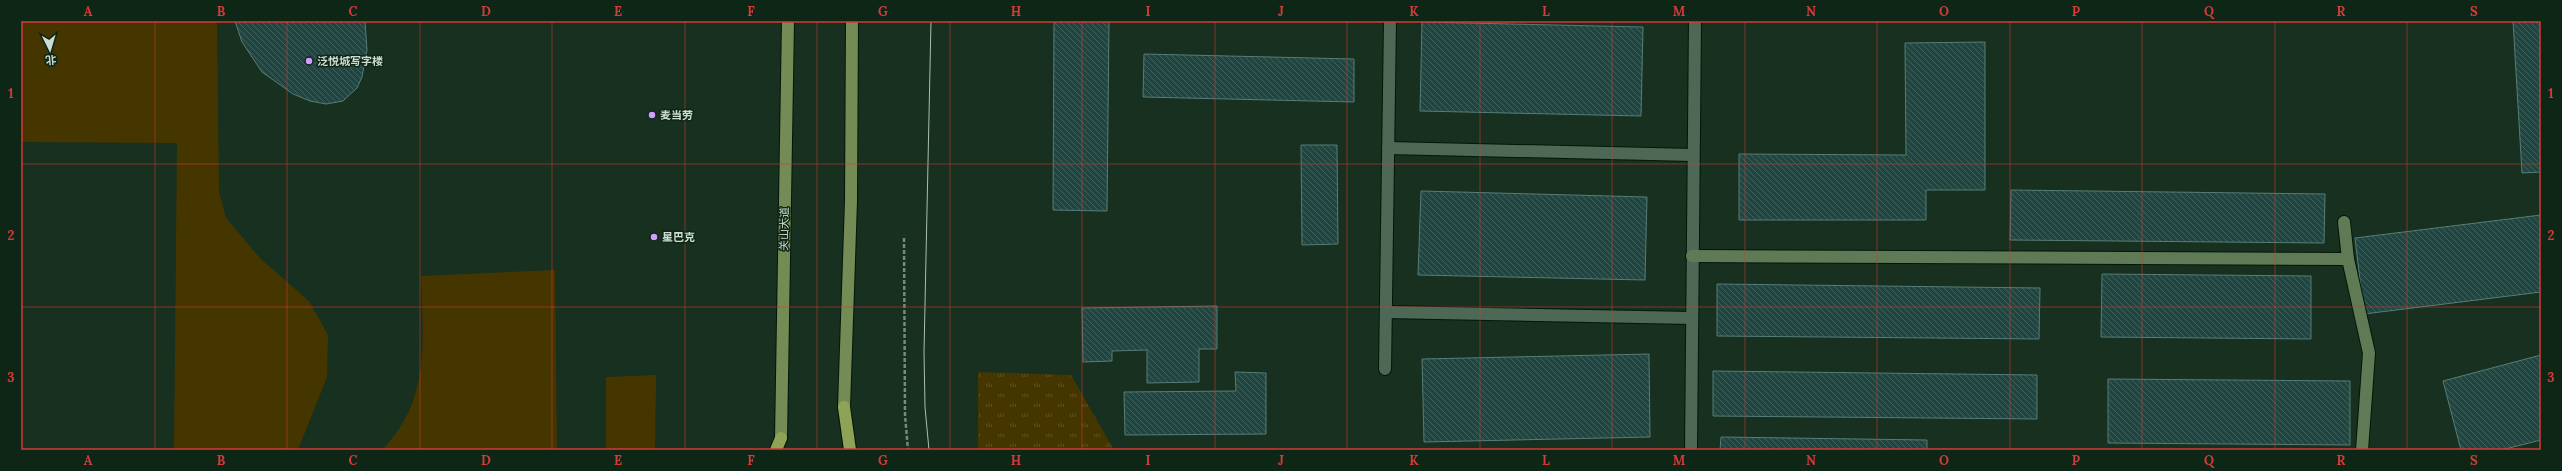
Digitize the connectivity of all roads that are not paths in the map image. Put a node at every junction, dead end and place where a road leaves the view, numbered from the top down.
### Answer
1 (788, 21) edge
2 (852, 21) edge
3 (1390, 21) edge
4 (1695, 21) edge
5 (1388, 148) junction
6 (1693, 155) junction
7 (2344, 222) dead end
8 (1692, 256) junction
9 (2348, 258) junction
10 (1386, 312) junction
11 (1692, 318) junction
12 (1385, 369) dead end
13 (844, 407) junction
14 (781, 438) junction
15 (776, 450) edge
16 (780, 450) edge
17 (842, 450) edge
18 (850, 450) edge
19 (1690, 450) edge
20 (2362, 450) edge

1 - 14 main road, 关山大道
2 - 13 main road
3 - 5 street
4 - 6 street
5 - 6 street
5 - 10 street
6 - 8 street
7 - 9 street
8 - 9 street
8 - 11 street
9 - 20 street
10 - 11 street
10 - 12 street
11 - 19 street
13 - 17 highway
13 - 18 highway
14 - 15 highway
14 - 16 highway

